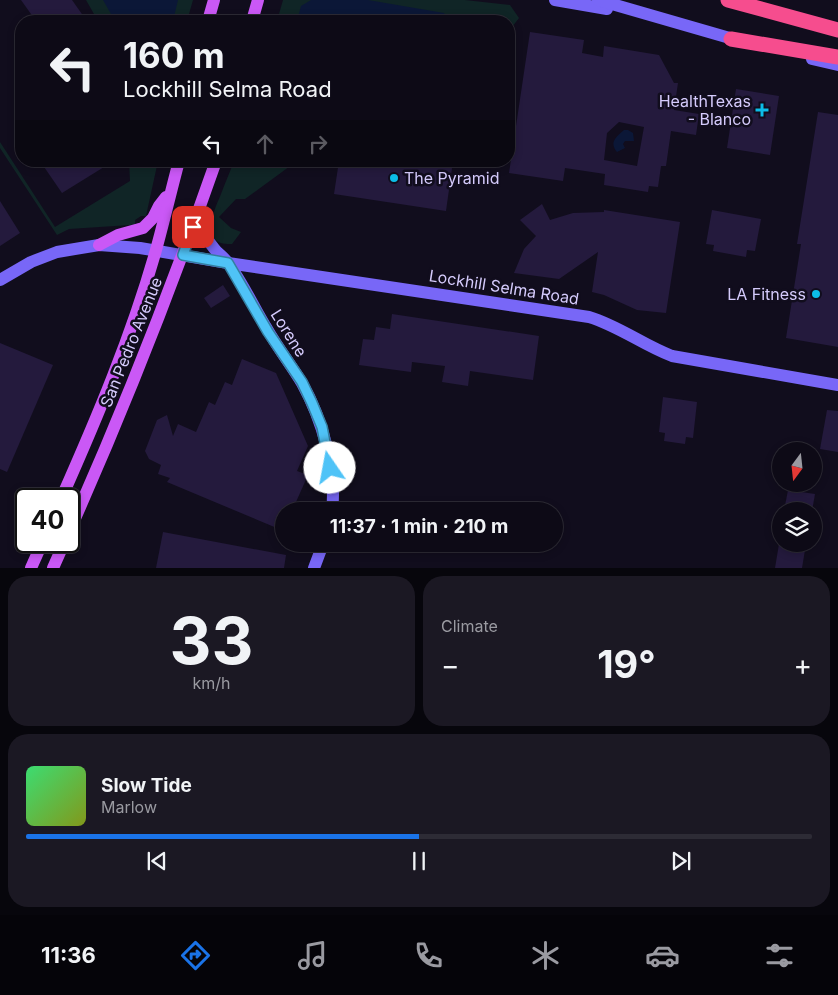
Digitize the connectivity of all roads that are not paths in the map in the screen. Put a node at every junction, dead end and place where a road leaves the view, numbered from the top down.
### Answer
1 (214, 0) edge
2 (258, 0) edge
3 (555, 0) edge
4 (598, 0) edge
5 (728, 0) edge
6 (210, 15) edge
7 (254, 15) edge
8 (673, 22) junction
9 (838, 30) edge
10 (731, 39) junction
11 (838, 57) edge
12 (838, 66) edge
13 (177, 167) edge
14 (214, 167) edge
15 (171, 191) junction
16 (198, 212) junction
17 (99, 245) junction
18 (156, 251) junction
19 (183, 255) junction
20 (228, 263) junction
21 (0, 280) edge
22 (838, 385) edge
23 (66, 488) edge
24 (332, 502) edge
25 (80, 506) edge
26 (320, 552) edge
27 (60, 553) edge
28 (33, 564) edge
29 (53, 568) edge
30 (314, 568) edge

1 - 6 main road
2 - 7 main road
3 - 8 main road
4 - 8 main road
5 - 9 highway
8 - 10 main road
10 - 11 highway
10 - 12 main road
13 - 15 main road, San Pedro Avenue
14 - 16 main road, San Pedro Avenue
15 - 17 main road
15 - 18 main road, San Pedro Avenue
16 - 19 main road, San Pedro Avenue
16 - 20 main road, Lorene
17 - 18 main road, Lockhill Selma Road
17 - 21 main road, Lockhill Selma Road
18 - 19 main road, Lockhill Selma Road
18 - 23 main road, San Pedro Avenue
19 - 20 main road, Lockhill Selma Road
19 - 25 main road, San Pedro Avenue
20 - 22 main road, Lockhill Selma Road
20 - 24 main road, Lorene
26 - 30 main road
27 - 29 main road
28 - 29 main road

